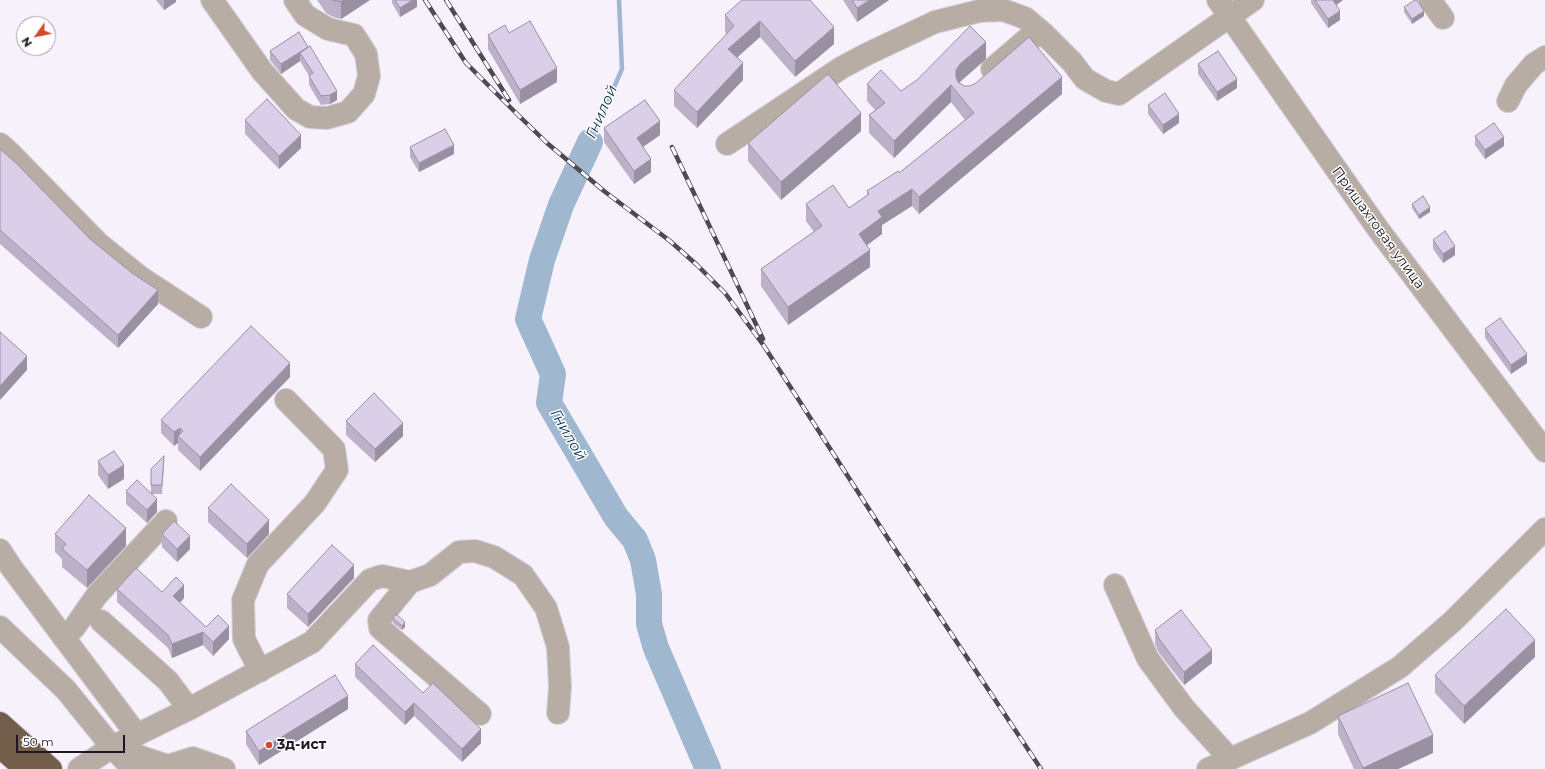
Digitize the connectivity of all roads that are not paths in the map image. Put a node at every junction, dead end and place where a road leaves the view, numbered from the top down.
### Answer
1 (212, 0) edge
2 (295, 0) edge
3 (1253, 0) edge
4 (1430, 0) edge
5 (1224, 9) edge
6 (1443, 18) dead end
7 (1044, 34) junction
8 (1545, 57) edge
9 (980, 80) edge
10 (1508, 101) dead end
11 (0, 144) edge
12 (727, 144) dead end
13 (201, 316) dead end
14 (286, 400) dead end
15 (1545, 451) edge
16 (166, 521) dead end
17 (1545, 529) edge
18 (0, 550) edge
19 (410, 582) junction
20 (1115, 585) dead end
21 (101, 621) dead end
22 (0, 627) edge
23 (63, 637) junction
24 (260, 671) junction
25 (189, 709) junction
26 (558, 713) dead end
27 (480, 714) dead end
28 (0, 723) edge
29 (137, 735) junction
30 (0, 747) edge
31 (112, 747) junction
32 (1230, 759) junction
33 (25, 769) edge
34 (51, 769) edge
35 (79, 769) edge
36 (133, 769) edge
37 (224, 769) edge
38 (1208, 769) edge

1 - 2 street
3 - 5 street
4 - 6 street
5 - 7 street
5 - 15 street, Пришахтовая улица
7 - 9 street
7 - 12 street
8 - 10 street
11 - 13 street
14 - 24 street
16 - 23 street
17 - 32 street
18 - 23 street
19 - 24 street
19 - 26 street
19 - 27 street
20 - 32 street
21 - 25 street
22 - 31 street
23 - 29 street
24 - 25 street
25 - 29 street
28 - 34 highway
29 - 31 street
30 - 33 highway
31 - 35 street
31 - 36 street
31 - 37 street
32 - 38 street

